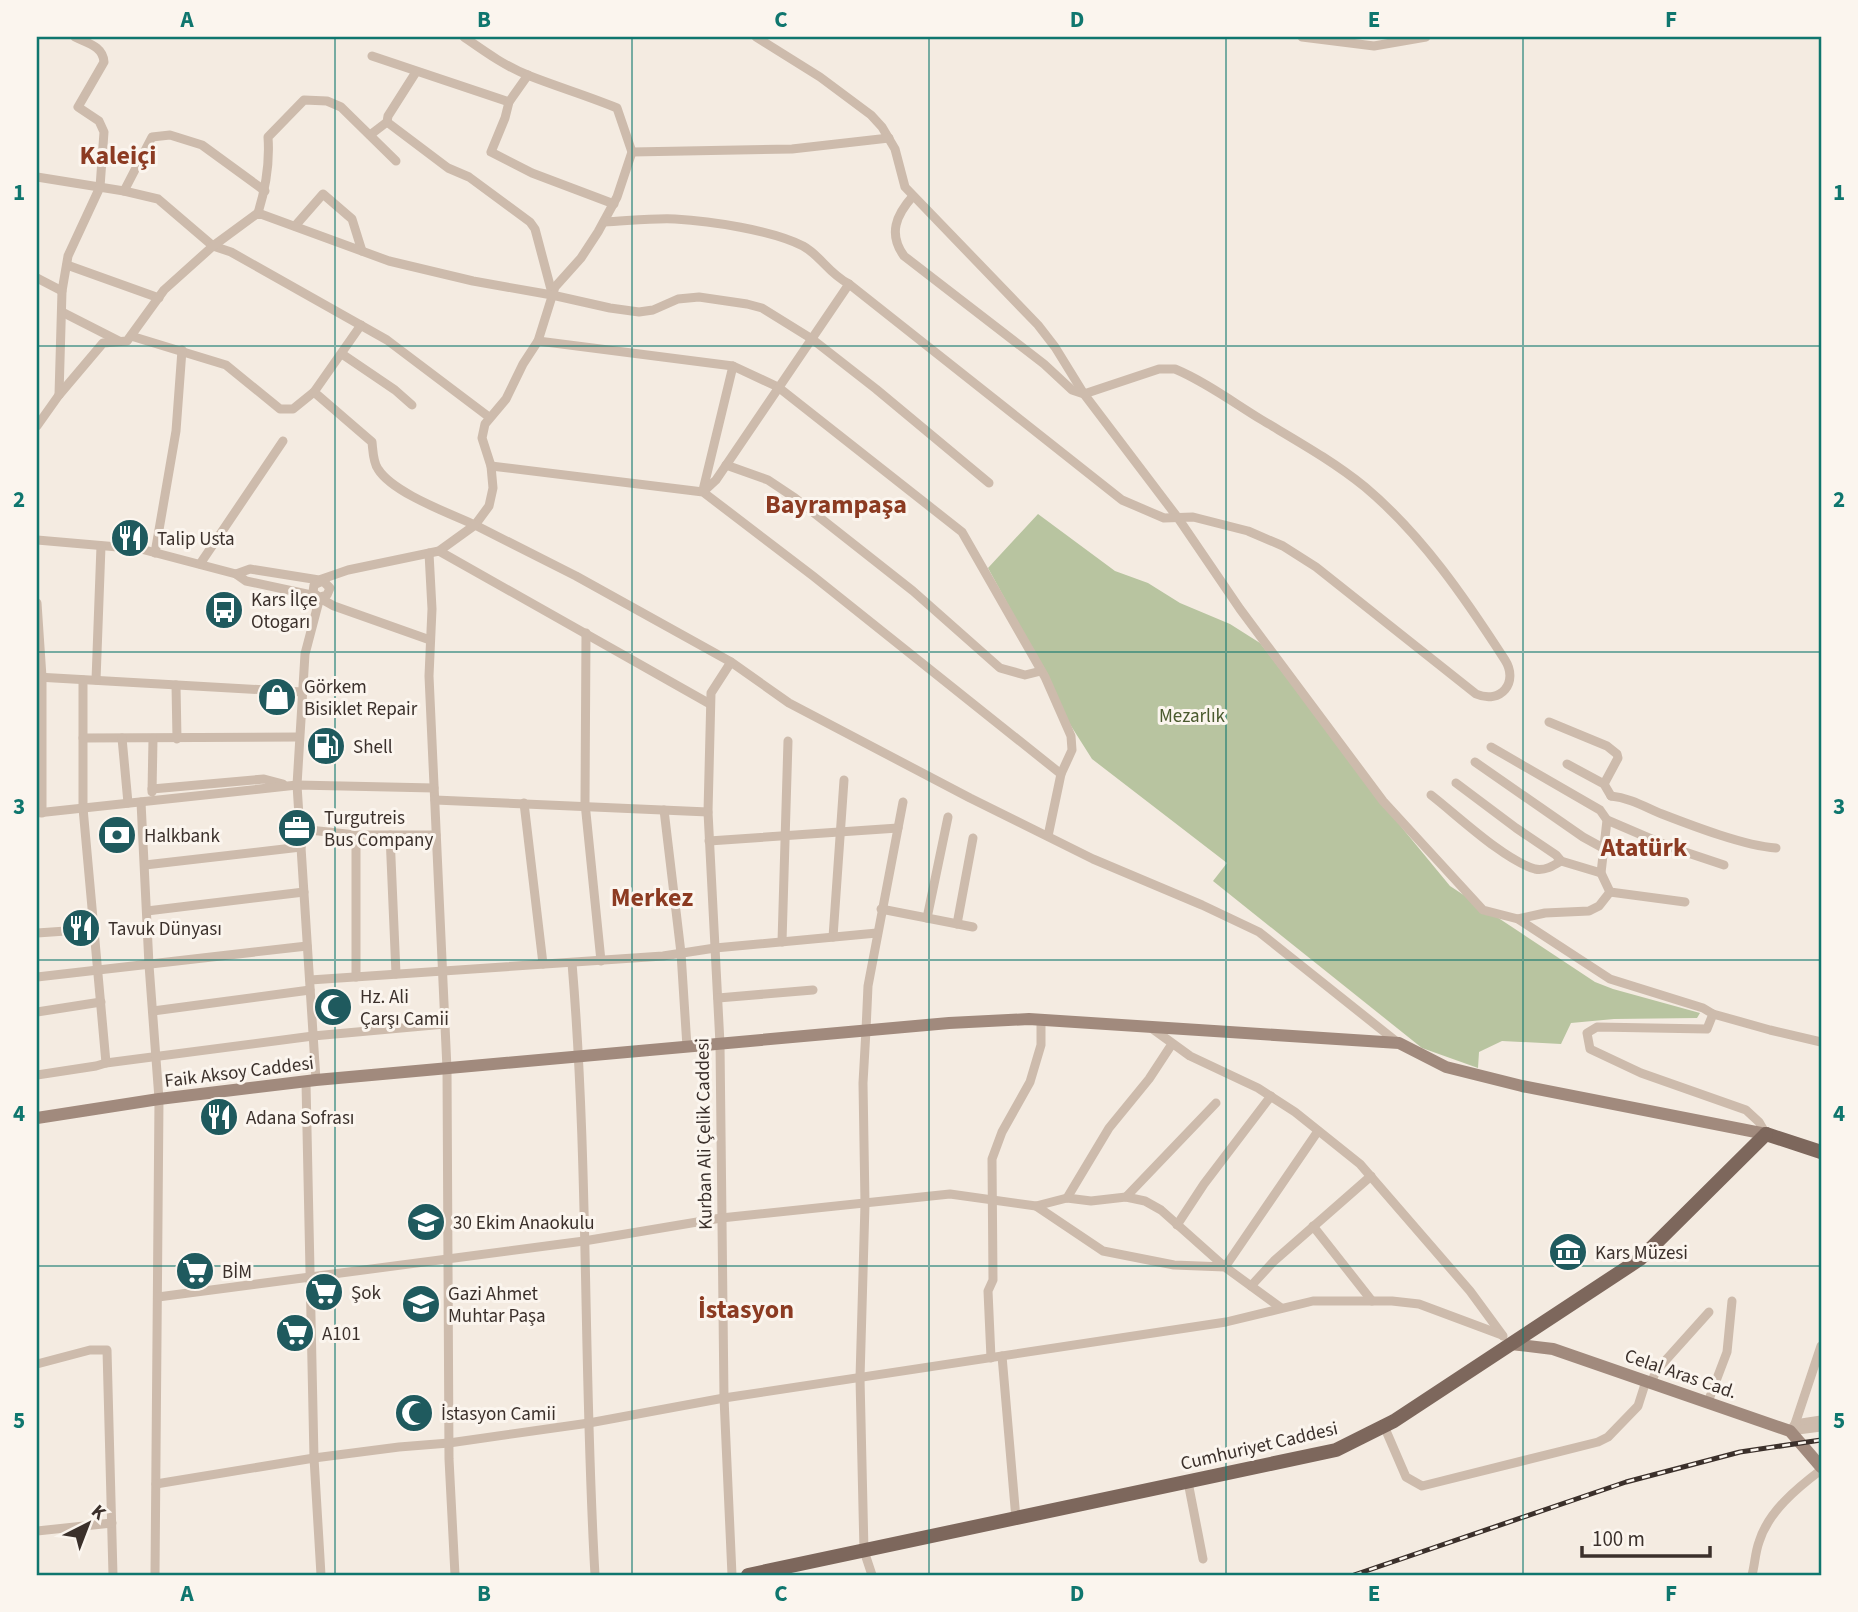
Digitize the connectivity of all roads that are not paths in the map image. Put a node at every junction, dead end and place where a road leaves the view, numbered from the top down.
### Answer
1 (75, 37) edge
2 (464, 37) edge
3 (756, 37) edge
4 (1302, 37) edge
5 (1426, 37) edge
6 (372, 56) dead end
7 (416, 72) junction
8 (528, 75) junction
9 (509, 102) junction
10 (387, 122) junction
11 (370, 135) junction
12 (890, 138) junction
13 (632, 152) junction
14 (396, 161) dead end
15 (37, 177) edge
16 (100, 187) junction
17 (124, 191) junction
18 (265, 191) junction
19 (914, 196) junction
20 (614, 204) junction
21 (258, 213) junction
22 (604, 222) junction
23 (295, 226) junction
24 (213, 246) junction
25 (362, 251) junction
26 (67, 265) junction
27 (37, 278) edge
28 (849, 284) junction
29 (62, 291) junction
30 (552, 295) junction
31 (159, 298) junction
32 (62, 312) junction
33 (361, 325) junction
34 (131, 336) junction
35 (812, 339) junction
36 (538, 341) junction
37 (121, 342) junction
38 (182, 350) junction
39 (342, 354) junction
40 (733, 366) junction
41 (778, 387) junction
42 (314, 392) junction
43 (1084, 394) junction
44 (59, 395) junction
45 (412, 405) dead end
46 (489, 417) junction
47 (37, 426) edge
48 (284, 441) dead end
49 (726, 465) junction
50 (491, 466) junction
51 (989, 484) dead end
52 (703, 492) junction
53 (1178, 518) junction
54 (475, 525) junction
55 (37, 540) edge
56 (101, 546) junction
57 (434, 552) junction
58 (155, 553) junction
59 (200, 564) junction
60 (236, 574) junction
61 (320, 580) junction
62 (318, 596) junction
63 (37, 603) edge
64 (586, 633) junction
65 (430, 640) junction
66 (731, 662) junction
67 (1041, 671) junction
68 (39, 677) edge
69 (83, 680) junction
70 (96, 680) junction
71 (176, 685) junction
72 (302, 692) junction
73 (710, 704) junction
74 (1549, 722) dead end
75 (299, 737) junction
76 (83, 738) junction
77 (122, 738) junction
78 (177, 738) junction
79 (153, 739) junction
80 (788, 741) dead end
81 (1491, 747) dead end
82 (1475, 762) dead end
83 (1567, 764) dead end
84 (1060, 774) junction
85 (844, 780) dead end
86 (1457, 783) dead end
87 (1604, 784) junction
88 (293, 785) junction
89 (434, 788) junction
90 (152, 789) junction
91 (1431, 795) dead end
92 (1611, 796) junction
93 (435, 800) junction
94 (147, 801) junction
95 (903, 802) dead end
96 (128, 803) junction
97 (524, 803) junction
98 (585, 805) junction
99 (83, 808) junction
100 (664, 810) junction
101 (1601, 810) junction
102 (708, 812) junction
103 (39, 813) edge
104 (948, 817) dead end
105 (1607, 820) junction
106 (898, 828) junction
107 (300, 829) junction
108 (841, 832) junction
109 (356, 835) junction
110 (390, 835) junction
111 (436, 835) junction
112 (784, 835) junction
113 (1048, 836) junction
114 (973, 838) dead end
115 (709, 841) junction
116 (301, 847) junction
117 (1603, 848) junction
118 (1776, 848) dead end
119 (1561, 861) junction
120 (145, 865) junction
121 (1724, 865) dead end
122 (1601, 873) junction
123 (304, 892) junction
124 (1610, 892) junction
125 (1685, 902) dead end
126 (881, 909) junction
127 (147, 911) junction
128 (927, 918) junction
129 (1518, 919) junction
130 (957, 924) junction
131 (972, 927) dead end
132 (95, 929) junction
133 (37, 933) edge
134 (877, 933) junction
135 (833, 937) junction
136 (782, 942) junction
137 (307, 946) junction
138 (715, 948) junction
139 (681, 953) junction
140 (601, 961) junction
141 (572, 963) junction
142 (543, 964) junction
143 (149, 965) junction
144 (442, 969) junction
145 (99, 971) junction
146 (396, 974) junction
147 (37, 977) edge
148 (356, 977) junction
149 (310, 985) junction
150 (813, 990) dead end
151 (718, 998) junction
152 (101, 1002) junction
153 (153, 1011) junction
154 (37, 1012) edge
155 (1713, 1014) junction
156 (1041, 1020) junction
157 (445, 1024) junction
158 (1148, 1026) junction
159 (866, 1030) junction
160 (313, 1036) junction
161 (1821, 1042) edge
162 (720, 1044) junction
163 (1172, 1044) junction
164 (1399, 1044) junction
165 (687, 1047) junction
166 (156, 1056) junction
167 (580, 1056) junction
168 (106, 1062) junction
169 (447, 1069) junction
170 (37, 1075) edge
171 (311, 1082) junction
172 (1271, 1096) junction
173 (159, 1100) junction
174 (1216, 1103) dead end
175 (37, 1118) edge
176 (1318, 1131) junction
177 (1766, 1133) junction
178 (1821, 1141) edge
179 (1821, 1152) edge
180 (1371, 1176) junction
181 (1126, 1197) junction
182 (1067, 1198) junction
183 (993, 1200) junction
184 (865, 1204) junction
185 (1036, 1206) junction
186 (721, 1218) junction
187 (1177, 1225) junction
188 (1313, 1226) junction
189 (584, 1241) junction
190 (447, 1261) junction
191 (1225, 1267) junction
192 (310, 1276) junction
193 (1251, 1286) junction
194 (158, 1297) junction
195 (1372, 1301) junction
196 (1732, 1301) dead end
197 (1281, 1308) junction
198 (1709, 1312) dead end
199 (1506, 1339) junction
200 (1821, 1346) edge
201 (1002, 1356) junction
202 (991, 1358) junction
203 (37, 1364) edge
204 (860, 1378) junction
205 (1649, 1382) junction
206 (724, 1398) junction
207 (1708, 1402) junction
208 (1821, 1420) edge
209 (589, 1423) junction
210 (1384, 1426) junction
211 (1792, 1427) junction
212 (1821, 1427) edge
213 (449, 1443) junction
214 (314, 1458) junction
215 (1821, 1468) edge
216 (1188, 1482) junction
217 (156, 1484) junction
218 (1016, 1519) junction
219 (112, 1523) junction
220 (37, 1531) edge
221 (864, 1551) junction
222 (1203, 1559) dead end
223 (113, 1575) edge
224 (155, 1575) edge
225 (321, 1575) edge
226 (455, 1575) edge
227 (595, 1575) edge
228 (732, 1575) edge
229 (748, 1575) edge
230 (872, 1575) edge
231 (1752, 1575) edge

1 - 16 street
2 - 8 street
3 - 12 street
4 - 5 street
6 - 7 street
7 - 9 street
7 - 10 street
8 - 9 street
8 - 13 street
9 - 20 street
10 - 11 street
10 - 30 street
11 - 14 street
11 - 18 street
12 - 13 street
12 - 19 street
13 - 20 street
15 - 16 street
16 - 17 street
16 - 26 street
17 - 18 street
17 - 24 street
18 - 21 street
19 - 43 street
19 - 43 street
20 - 22 street
21 - 23 street
21 - 24 street
22 - 28 street
22 - 30 street
23 - 25 street
23 - 25 street
24 - 31 street
24 - 33 street
25 - 30 street
26 - 29 street
26 - 31 street
27 - 29 street
28 - 35 street
28 - 53 street
29 - 32 street
30 - 35 street
30 - 36 street
31 - 34 street
32 - 37 street
32 - 44 street
33 - 39 street
33 - 46 street
34 - 37 street
34 - 38 street
35 - 41 street
35 - 51 street
36 - 40 street
36 - 46 street
37 - 44 street
38 - 42 street
38 - 58 street
39 - 42 street
39 - 45 street
40 - 41 street
40 - 52 street
41 - 49 street
41 - 67 street
42 - 54 street
43 - 53 street
43 - 53 street
44 - 47 street
46 - 50 street
48 - 59 street
49 - 52 street
49 - 67 street
50 - 52 street
50 - 54 street
52 - 84 street
53 - 129 street
54 - 57 street
54 - 66 street
55 - 56 street
56 - 58 street
56 - 70 street
57 - 61 street
57 - 64 street
57 - 65 street
58 - 59 street
59 - 60 street
60 - 61 street
60 - 62 street
61 - 62 street
62 - 65 street
62 - 72 street
63 - 68 street
64 - 73 street
64 - 98 street
65 - 89 street
66 - 73 street, Kurban Ali Çelik Caddesi
66 - 113 street
67 - 84 street
68 - 69 street
68 - 103 street
69 - 70 street
69 - 76 street
70 - 71 street
71 - 72 street
71 - 78 street
72 - 75 street
73 - 102 street, Kurban Ali Çelik Caddesi
74 - 87 street
75 - 78 street
75 - 88 street
76 - 77 street
76 - 99 street
77 - 79 street
77 - 96 street
78 - 79 street
79 - 90 street
80 - 112 street
81 - 101 street
82 - 117 street
83 - 87 street
84 - 113 street
85 - 108 street
86 - 119 street
87 - 92 street
88 - 89 street
88 - 90 street
88 - 94 street
88 - 107 street
89 - 93 street
90 - 94 street
91 - 119 street
92 - 101 street
92 - 118 street
93 - 97 street
93 - 111 street
94 - 96 street
94 - 120 street
95 - 106 street
96 - 99 street
97 - 98 street
97 - 142 street
98 - 100 street
98 - 140 street
99 - 103 street
99 - 132 street
100 - 102 street
100 - 139 street
101 - 105 street
102 - 115 street, Kurban Ali Çelik Caddesi
104 - 128 street
105 - 117 street
105 - 121 street
106 - 108 street
106 - 126 street
107 - 109 street
107 - 116 street
108 - 112 street
108 - 135 street
109 - 110 street
109 - 148 street
110 - 111 street
110 - 146 street
111 - 144 street
112 - 115 street
112 - 136 street
113 - 164 street
114 - 130 street
115 - 138 street, Kurban Ali Çelik Caddesi
116 - 120 street
116 - 123 street
117 - 122 street
119 - 122 street
120 - 127 street
122 - 124 street
123 - 127 street
123 - 137 street
124 - 125 street
124 - 129 street
126 - 128 street
126 - 134 street
127 - 143 street
128 - 130 street
129 - 155 street
130 - 131 street
132 - 133 street
132 - 145 street
134 - 135 street
134 - 159 street
135 - 136 street
136 - 138 street
137 - 143 street
137 - 149 street
138 - 139 street
138 - 151 street, Kurban Ali Çelik Caddesi
139 - 140 street
139 - 165 street
140 - 141 street
141 - 142 street
141 - 167 street
142 - 144 street
143 - 145 street
143 - 153 street
144 - 146 street
144 - 157 street
145 - 147 street
145 - 152 street
146 - 148 street
148 - 149 street
149 - 153 street
149 - 160 street
150 - 151 street
151 - 162 street, Kurban Ali Çelik Caddesi
152 - 154 street
152 - 168 street
153 - 166 street
155 - 161 street
155 - 177 street
156 - 158 main road, Faik Aksoy Caddesi
156 - 159 main road, Faik Aksoy Caddesi
156 - 183 street
157 - 160 street
157 - 169 street
158 - 163 street
158 - 164 main road, Faik Aksoy Caddesi
159 - 162 main road, Faik Aksoy Caddesi
159 - 184 street
160 - 166 street
160 - 171 street
162 - 165 main road, Faik Aksoy Caddesi
162 - 186 street, Kurban Ali Çelik Caddesi
163 - 172 street
163 - 182 street
164 - 177 main road
165 - 167 main road, Faik Aksoy Caddesi
166 - 168 street
166 - 173 street
167 - 169 main road, Faik Aksoy Caddesi
167 - 189 street
168 - 170 street
169 - 171 main road, Faik Aksoy Caddesi
169 - 190 street
171 - 173 main road, Faik Aksoy Caddesi
171 - 192 street
172 - 176 street
172 - 187 street
173 - 175 main road, Faik Aksoy Caddesi
173 - 194 street
174 - 181 street
176 - 180 street
176 - 191 street
177 - 178 main road
177 - 179 main road
177 - 199 main road, Cumhuriyet Caddesi
180 - 188 street
180 - 199 street
181 - 182 street
181 - 187 street
182 - 185 street
183 - 184 street
183 - 185 street
183 - 202 street
184 - 186 street
184 - 204 street
185 - 191 street
186 - 189 street
186 - 206 street, Kurban Ali Çelik Caddesi
187 - 191 street
188 - 193 street
188 - 195 street
189 - 190 street
189 - 209 street
190 - 192 street
190 - 213 street
191 - 193 street
192 - 194 street
192 - 214 street
193 - 197 street
194 - 217 street
195 - 197 street
195 - 199 street
196 - 207 street
197 - 201 street
198 - 205 street
199 - 205 main road, Celal Aras Cad.
199 - 210 main road, Cumhuriyet Caddesi
200 - 211 street
201 - 202 street
201 - 218 street
202 - 204 street
203 - 219 street
204 - 206 street
204 - 221 street
205 - 207 main road, Celal Aras Cad.
205 - 210 street
206 - 209 street
206 - 228 street, Kurban Ali Çelik Caddesi
207 - 211 main road, Celal Aras Cad.
208 - 211 street
209 - 213 street
209 - 227 street
210 - 216 main road, Cumhuriyet Caddesi
211 - 212 street
211 - 215 main road
213 - 214 street
213 - 226 street
214 - 217 street
214 - 225 street
215 - 231 street
216 - 218 main road, Cumhuriyet Caddesi
216 - 222 street
217 - 224 street
218 - 221 main road, Cumhuriyet Caddesi
219 - 220 street
219 - 223 street
221 - 229 main road, Cumhuriyet Caddesi
221 - 230 street

